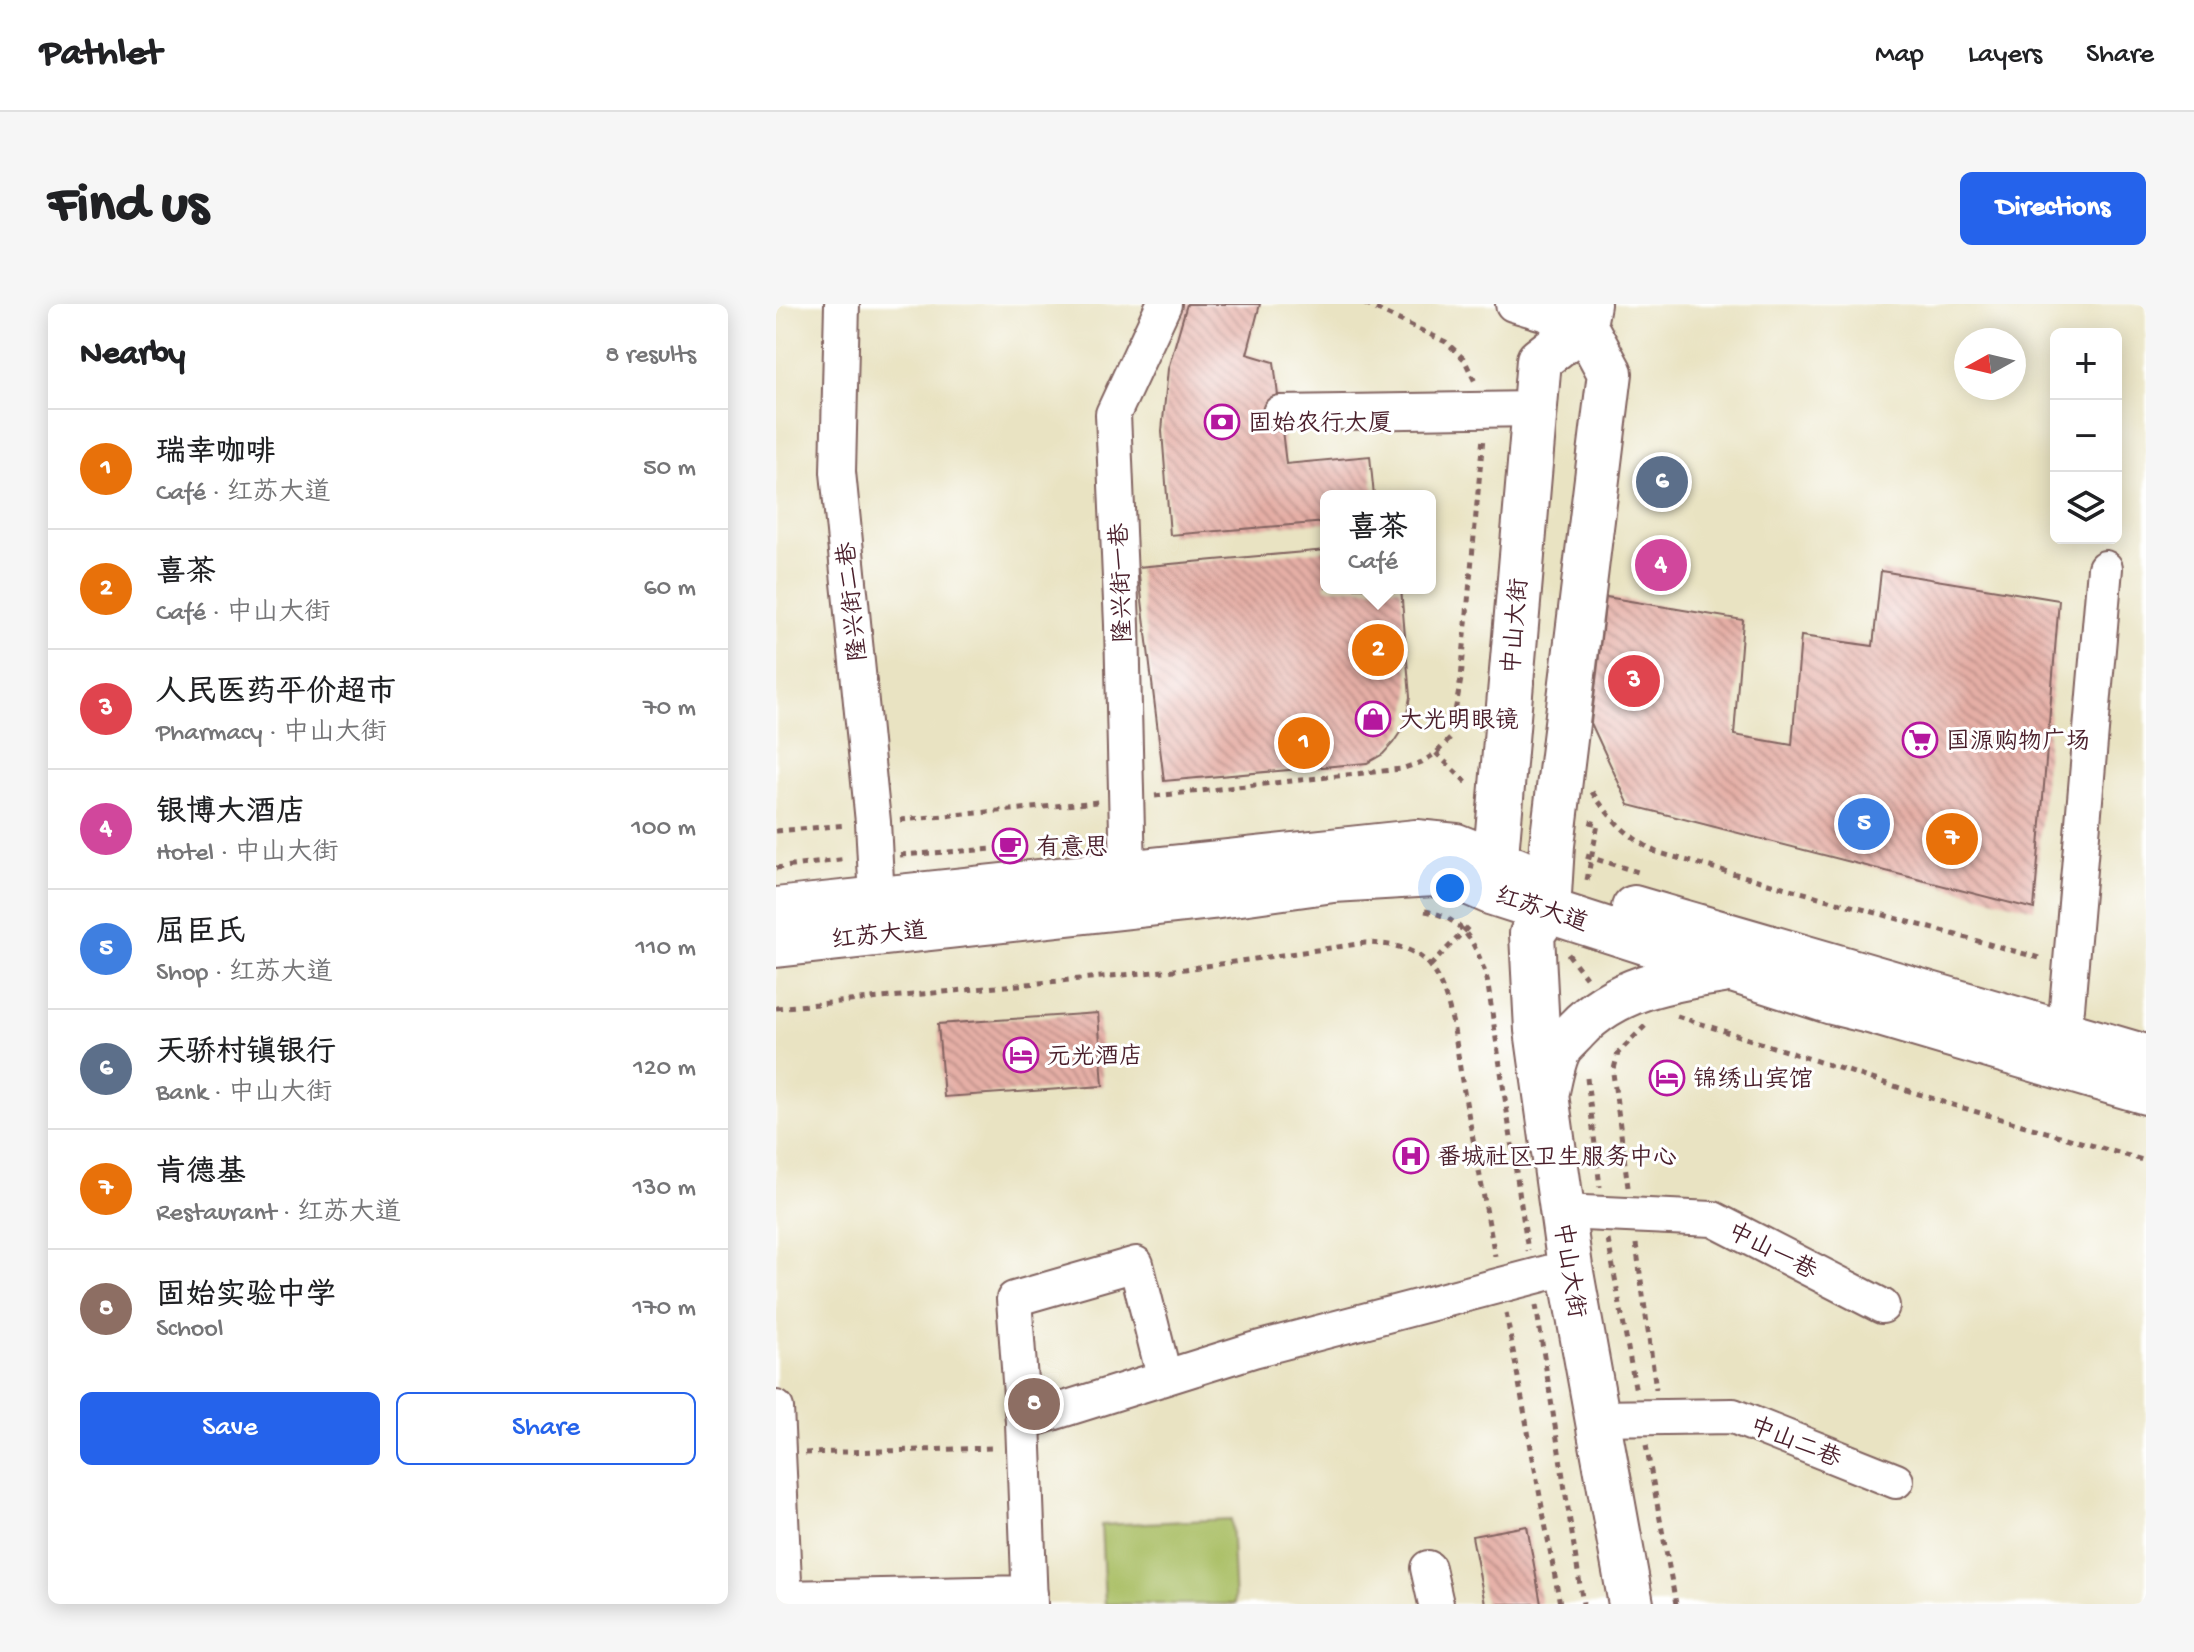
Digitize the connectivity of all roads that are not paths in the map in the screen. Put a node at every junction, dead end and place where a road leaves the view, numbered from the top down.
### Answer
1 (842, 304) edge
2 (1164, 304) edge
3 (1513, 304) edge
4 (1586, 314) edge
5 (1534, 409) junction
6 (1280, 413) dead end
7 (2105, 568) dead end
8 (1128, 873) junction
9 (1486, 893) junction
10 (877, 900) junction
11 (1544, 909) junction
12 (776, 910) edge
13 (776, 945) edge
14 (1732, 970) junction
15 (2067, 1008) dead end
16 (2146, 1057) edge
17 (2146, 1092) edge
18 (1546, 1093) junction
19 (1599, 1214) junction
20 (1534, 1276) junction
21 (1882, 1306) dead end
22 (1164, 1376) junction
23 (776, 1408) edge
24 (1597, 1418) junction
25 (1024, 1434) junction
26 (1896, 1481) dead end
27 (1428, 1568) dead end
28 (1030, 1599) edge
29 (784, 1601) edge
30 (1436, 1604) edge
31 (1631, 1604) edge

1 - 10 street, 隆兴街二巷
2 - 8 street, 隆兴街一巷
3 - 4 street
4 - 5 main road, 中山大街
4 - 11 main road, 中山大街
5 - 6 street
5 - 9 main road, 中山大街
7 - 15 street
8 - 9 main road, 红苏大道
8 - 10 main road, 红苏大道
9 - 11 main road
9 - 13 main road, 红苏大道
10 - 12 main road, 红苏大道
11 - 14 main road, 红苏大道
11 - 16 main road, 红苏大道
11 - 18 main road, 中山大街
14 - 17 main road, 红苏大道
14 - 18 main road
18 - 19 main road, 中山大街
19 - 20 main road, 中山大街
19 - 21 street, 中山一巷
20 - 22 street
20 - 24 main road, 中山大街
22 - 25 street
22 - 25 street
23 - 29 street
24 - 26 street, 中山二巷
24 - 31 main road, 中山大街
25 - 28 street
27 - 30 street
28 - 29 street

